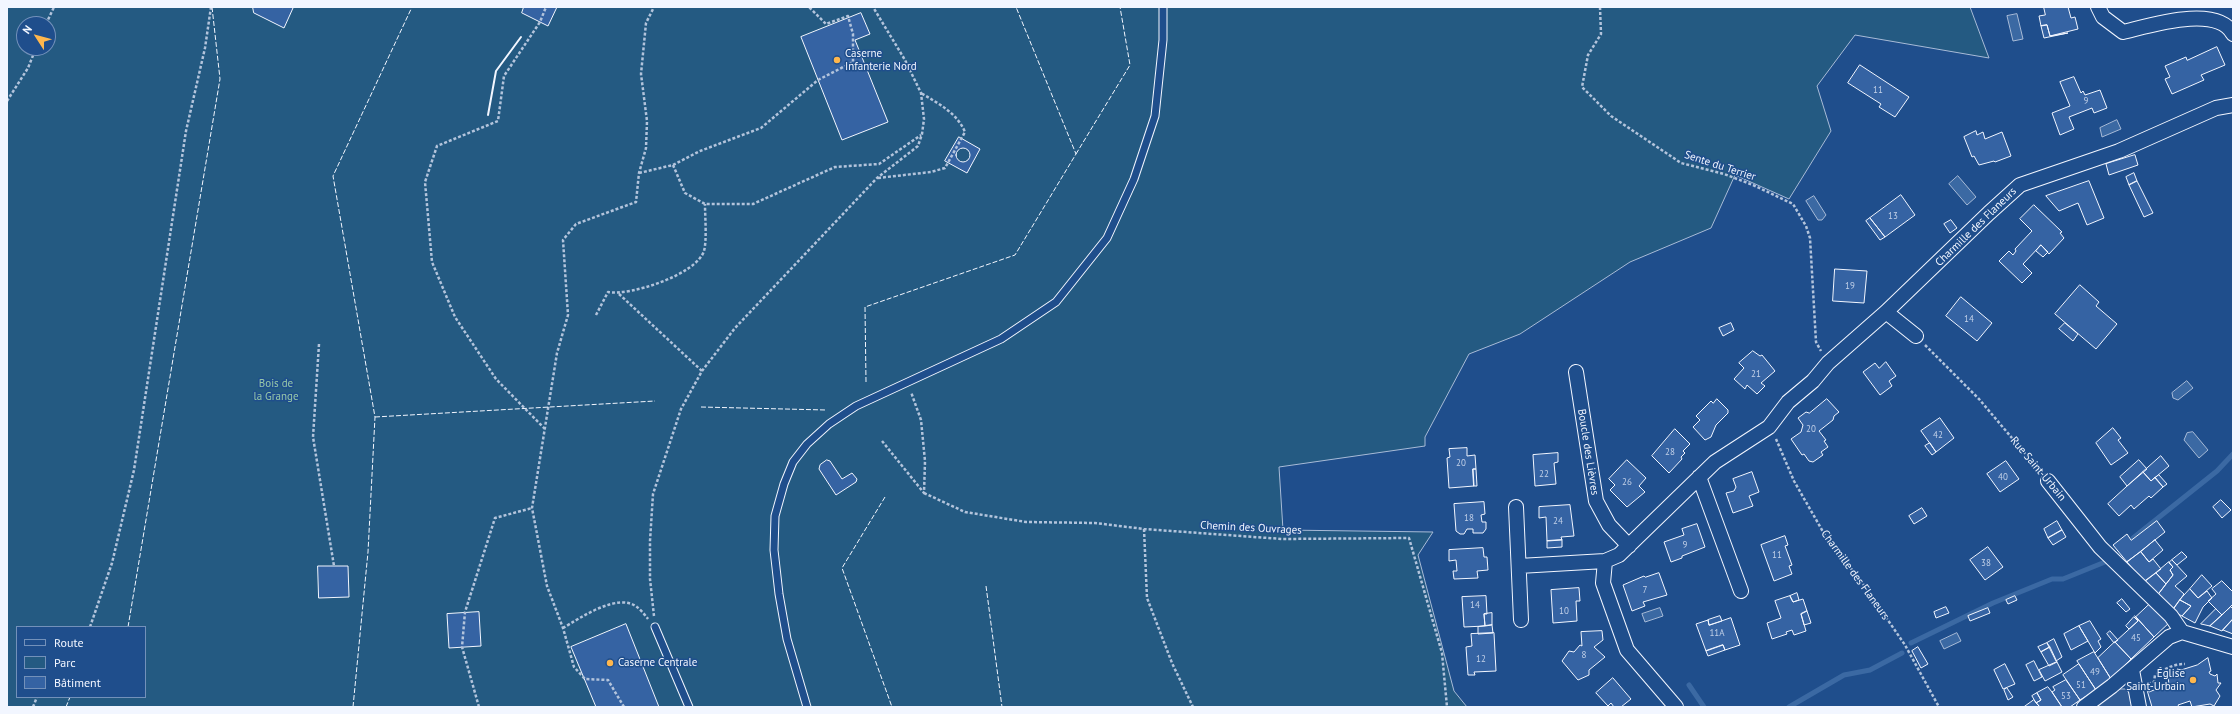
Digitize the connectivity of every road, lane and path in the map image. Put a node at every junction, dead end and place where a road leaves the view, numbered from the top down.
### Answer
1 (211, 7) edge
2 (546, 7) edge
3 (654, 7) edge
4 (809, 7) edge
5 (873, 7) edge
6 (1163, 7) edge
7 (1600, 7) edge
8 (2098, 7) edge
9 (2233, 34) edge
10 (33, 56) edge
11 (920, 93) junction
12 (7, 101) edge
13 (2233, 105) edge
14 (922, 134) junction
15 (673, 165) junction
16 (639, 173) junction
17 (877, 178) junction
18 (705, 204) junction
19 (619, 294) junction
20 (1886, 312) junction
21 (596, 315) dead end
22 (1916, 336) joint
23 (319, 344) dead end
24 (1828, 363) junction
25 (702, 371) junction
26 (1576, 372) dead end
27 (908, 384) junction
28 (545, 429) junction
29 (1776, 439) dead end
30 (882, 441) dead end
31 (1699, 477) junction
32 (2048, 481) joint
33 (924, 493) junction
34 (532, 508) junction
35 (1516, 508) dead end
36 (1144, 529) junction
37 (1629, 546) junction
38 (1605, 560) junction
39 (334, 566) dead end
40 (1519, 566) junction
41 (1741, 591) dead end
42 (1521, 620) dead end
43 (90, 626) edge
44 (655, 627) junction
45 (563, 628) junction
46 (2175, 634) junction
47 (2233, 647) edge
48 (2185, 664) dead end
49 (2132, 670) junction
50 (2136, 688) junction
51 (479, 707) edge
52 (624, 707) edge
53 (690, 707) edge
54 (807, 707) edge
55 (1193, 707) edge
56 (1447, 707) edge
57 (1676, 707) edge
58 (1939, 707) edge
59 (2084, 707) edge
60 (2139, 707) edge

1 - 43 path
2 - 28 path
3 - 16 path
4 - 15 path
5 - 11 path
6 - 27 lane
7 - 24 path, Sente du Terrier
8 - 9 street
10 - 12 path
11 - 14 path
11 - 17 path
13 - 20 street, Charmille des Flaneurs
14 - 17 path
14 - 18 path
15 - 16 path
15 - 18 path
16 - 28 path
17 - 25 path
18 - 19 path
19 - 21 path
19 - 25 path
20 - 22 street
20 - 24 street, Charmille des Flaneurs
22 - 32 path, Rue Saint-Urbain
23 - 39 path
24 - 31 street, Charmille des Flaneurs
25 - 44 path
26 - 37 street, Boucle des Lièvres
27 - 33 path
27 - 54 lane
28 - 34 path
29 - 58 path, Charmille des Flaneurs
30 - 33 path
31 - 37 street
31 - 41 street
32 - 46 street, Rue Saint-Urbain
33 - 36 path, Chemin des Ouvrages
34 - 45 path
34 - 51 path
35 - 40 street
36 - 55 path
36 - 56 path, Chemin des Ouvrages
37 - 38 street
38 - 40 street
38 - 57 street
40 - 42 street
44 - 45 path
44 - 53 lane
45 - 52 path
46 - 47 street
46 - 49 street
48 - 50 path
49 - 50 street
49 - 59 street
50 - 60 street

